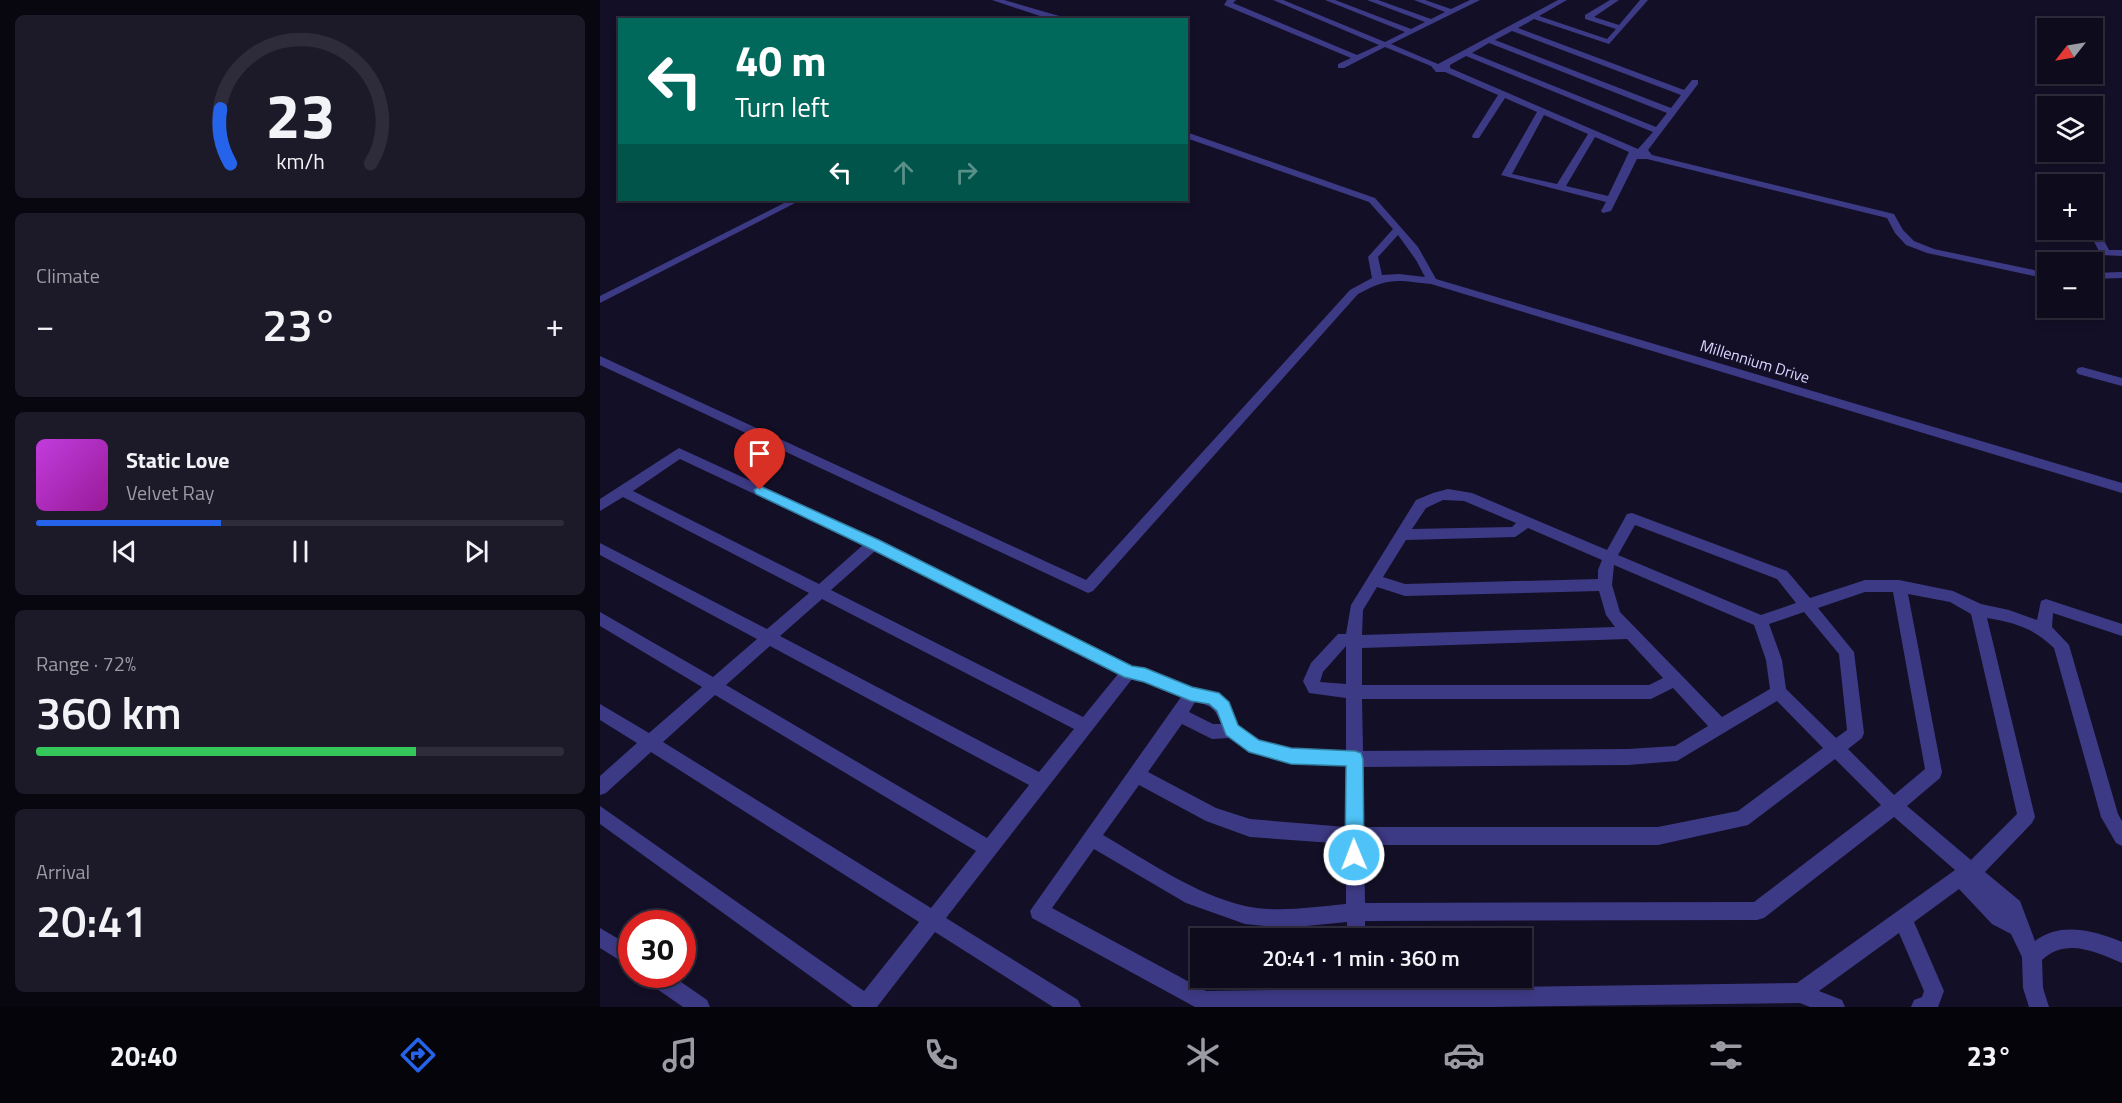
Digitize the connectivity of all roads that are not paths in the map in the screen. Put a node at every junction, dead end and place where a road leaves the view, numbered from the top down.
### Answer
1 (996, 0) edge
2 (1232, 0) edge
3 (1277, 0) edge
4 (1329, 0) edge
5 (1371, 0) edge
6 (1418, 0) edge
7 (1563, 0) edge
8 (1615, 0) edge
9 (1644, 0) edge
10 (1470, 1) edge
11 (1452, 12) junction
12 (1532, 16) junction
13 (1055, 18) edge
14 (1432, 22) junction
15 (1511, 28) junction
16 (1620, 28) junction
17 (1412, 32) junction
18 (1488, 40) junction
19 (1388, 44) junction
20 (1465, 53) junction
21 (1358, 58) junction
22 (1341, 66) dead end
23 (1442, 66) junction
24 (1695, 82) dead end
25 (1503, 94) junction
26 (1686, 94) junction
27 (1542, 111) junction
28 (1673, 112) junction
29 (1658, 131) junction
30 (1593, 133) junction
31 (1188, 136) edge
32 (1476, 136) dead end
33 (1640, 153) junction
34 (1560, 188) junction
35 (1611, 200) junction
36 (794, 201) edge
37 (1605, 211) dead end
38 (1398, 230) junction
39 (2098, 240) edge
40 (2105, 253) junction
41 (2122, 253) edge
42 (2103, 258) edge
43 (2037, 274) edge
44 (2122, 275) edge
45 (2103, 276) edge
46 (1378, 279) junction
47 (1431, 281) junction
48 (600, 300) edge
49 (600, 360) edge
50 (2082, 371) dead end
51 (2122, 382) edge
52 (2122, 488) edge
53 (622, 491) junction
54 (600, 506) edge
55 (1526, 522) junction
56 (1402, 535) junction
57 (874, 544) junction
58 (600, 548) edge
59 (1610, 557) junction
60 (1375, 580) junction
61 (1605, 585) junction
62 (1899, 585) junction
63 (820, 592) junction
64 (1807, 604) junction
65 (1978, 610) junction
66 (600, 618) edge
67 (1760, 621) junction
68 (2044, 629) junction
69 (2122, 630) edge
70 (1629, 633) junction
71 (768, 637) junction
72 (1354, 642) junction
73 (1129, 672) junction
74 (1675, 679) junction
75 (715, 686) junction
76 (1355, 692) junction
77 (1778, 692) junction
78 (1191, 694) junction
79 (600, 711) edge
80 (1179, 715) junction
81 (1085, 726) junction
82 (1720, 727) junction
83 (1232, 730) junction
84 (649, 741) junction
85 (1834, 749) junction
86 (1355, 759) junction
87 (1135, 774) junction
88 (1041, 782) junction
89 (600, 787) edge
90 (1894, 806) junction
91 (600, 814) edge
92 (1354, 836) junction
93 (2122, 837) edge
94 (1091, 838) junction
95 (987, 848) junction
96 (1965, 875) junction
97 (1356, 912) junction
98 (1903, 919) junction
99 (932, 920) junction
100 (1356, 928) edge
101 (600, 937) edge
102 (618, 949) edge
103 (2122, 953) edge
104 (2032, 956) junction
105 (673, 988) edge
106 (1346, 988) edge
107 (1432, 988) edge
108 (1800, 993) junction
109 (865, 1005) edge
110 (700, 1007) edge
111 (1071, 1007) edge
112 (1835, 1007) edge
113 (1921, 1007) edge
114 (2039, 1007) edge

1 - 13 street
2 - 21 street
3 - 19 street
4 - 17 street
5 - 14 street
6 - 11 street
7 - 12 street
8 - 16 street
9 - 16 street
10 - 11 street
11 - 14 street
12 - 15 street
12 - 16 street
14 - 17 street
15 - 18 street
15 - 26 street
17 - 19 street
18 - 20 street
18 - 28 street
19 - 21 street
19 - 23 street
20 - 23 street
20 - 29 street
21 - 22 street
23 - 25 street
24 - 26 street
25 - 27 street
25 - 32 street
26 - 28 street
27 - 30 street
27 - 34 street
28 - 29 street
29 - 33 street
30 - 33 street
30 - 34 street
31 - 38 street
33 - 35 street
33 - 43 street
34 - 35 street
35 - 37 street
36 - 48 street
38 - 46 street
38 - 47 street
39 - 40 street
40 - 41 street
40 - 42 street
44 - 45 street
46 - 47 street, Millennium Drive
46 - 49 street
47 - 52 street, Millennium Drive
50 - 51 street
53 - 54 street
53 - 57 street
53 - 63 street
55 - 56 street
55 - 56 street
55 - 59 street
56 - 60 street
57 - 63 street
57 - 73 street
58 - 71 street
59 - 61 street
59 - 64 street
59 - 67 street
60 - 61 street
60 - 72 street
61 - 70 street
62 - 64 street
62 - 65 street
62 - 90 street
63 - 71 street
63 - 81 street
64 - 67 street
64 - 85 street
65 - 68 street
65 - 96 street
66 - 75 street
67 - 77 street
68 - 69 street
68 - 93 street
70 - 72 street
70 - 74 street
71 - 75 street
71 - 88 street
72 - 76 street
72 - 76 street
73 - 78 street
73 - 81 street
74 - 76 street
74 - 82 street
75 - 84 street
75 - 95 street
76 - 86 street
77 - 82 street
77 - 85 street
78 - 80 street
78 - 83 street
79 - 84 street
80 - 83 street
80 - 87 street
81 - 88 street
82 - 86 street
83 - 86 street
84 - 89 street
84 - 99 street
85 - 90 street
85 - 92 street
86 - 92 street
87 - 92 street
87 - 94 street
88 - 95 street
90 - 96 street
90 - 97 street
91 - 109 street
92 - 97 street
94 - 97 street
94 - 106 street
95 - 99 street
96 - 98 street
96 - 104 street
97 - 100 street
98 - 108 street
98 - 113 street
99 - 109 street
99 - 111 street
101 - 102 street
103 - 104 street
104 - 114 street
105 - 110 street
107 - 108 street
108 - 112 street

